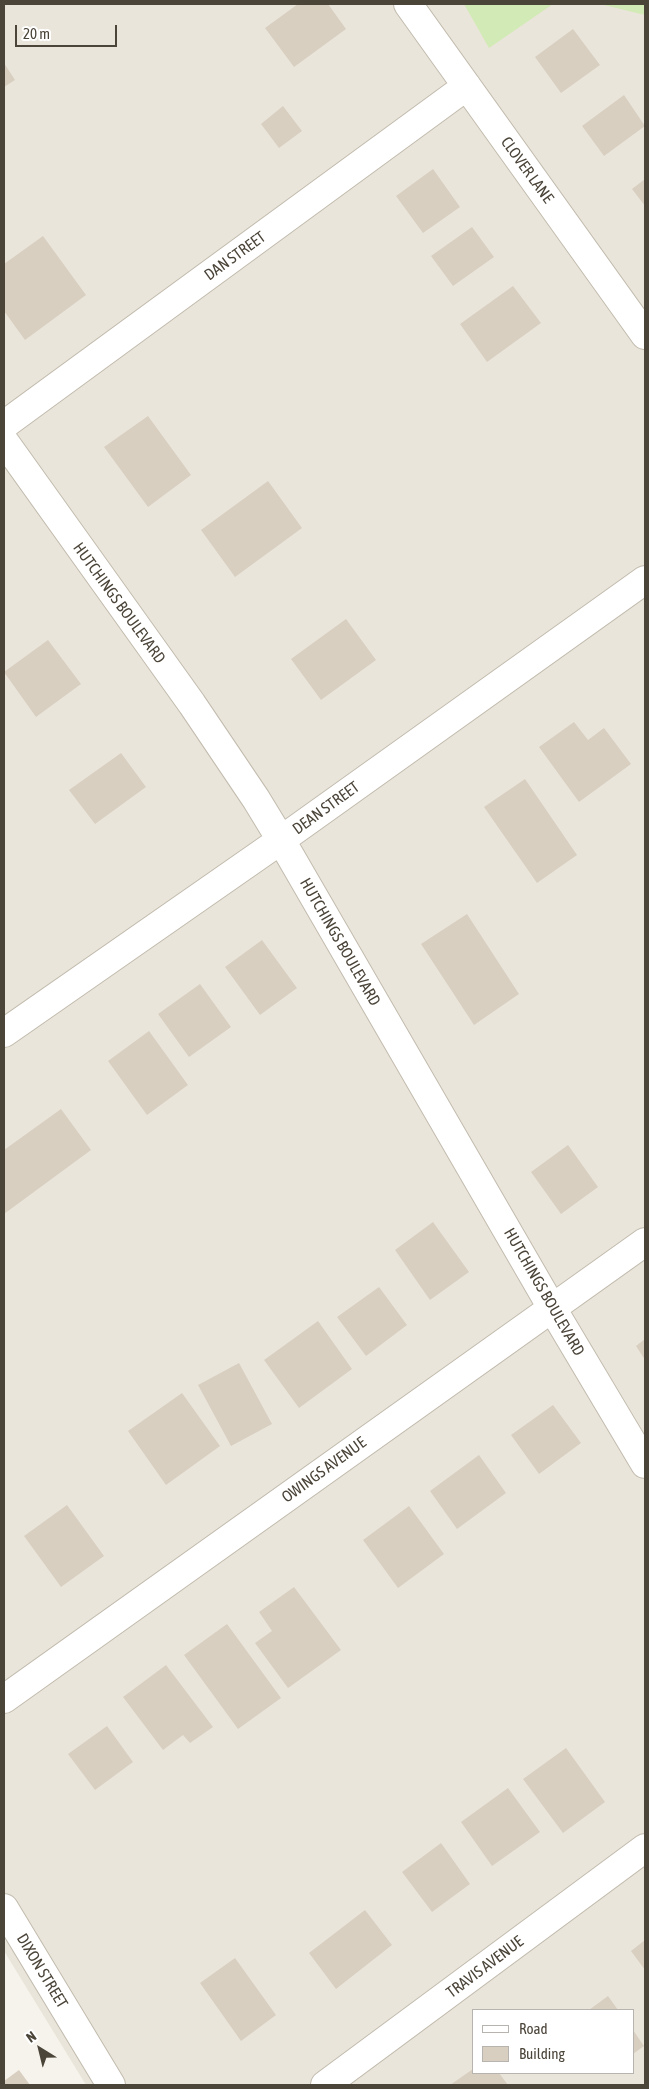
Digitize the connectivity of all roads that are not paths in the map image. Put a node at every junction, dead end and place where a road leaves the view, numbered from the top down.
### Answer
1 (408, 4) edge
2 (467, 86) junction
3 (645, 335) edge
4 (4, 425) edge
5 (4, 441) edge
6 (645, 580) edge
7 (281, 840) junction
8 (4, 1033) edge
9 (645, 1242) edge
10 (552, 1308) junction
11 (645, 1464) edge
12 (4, 1699) edge
13 (645, 1848) edge
14 (4, 1908) edge
15 (111, 2085) edge
16 (324, 2085) edge

1 - 2 street, CLOVER LANE
2 - 3 street, CLOVER LANE
2 - 4 street, DAN STREET
5 - 7 street, HUTCHINGS BOULEVARD
6 - 7 street, DEAN STREET
7 - 8 street, DEAN STREET
7 - 10 street, HUTCHINGS BOULEVARD
9 - 10 street, OWINGS AVENUE
10 - 11 street, HUTCHINGS BOULEVARD
10 - 12 street, OWINGS AVENUE
13 - 16 street, TRAVIS AVENUE
14 - 15 street, DIXON STREET

